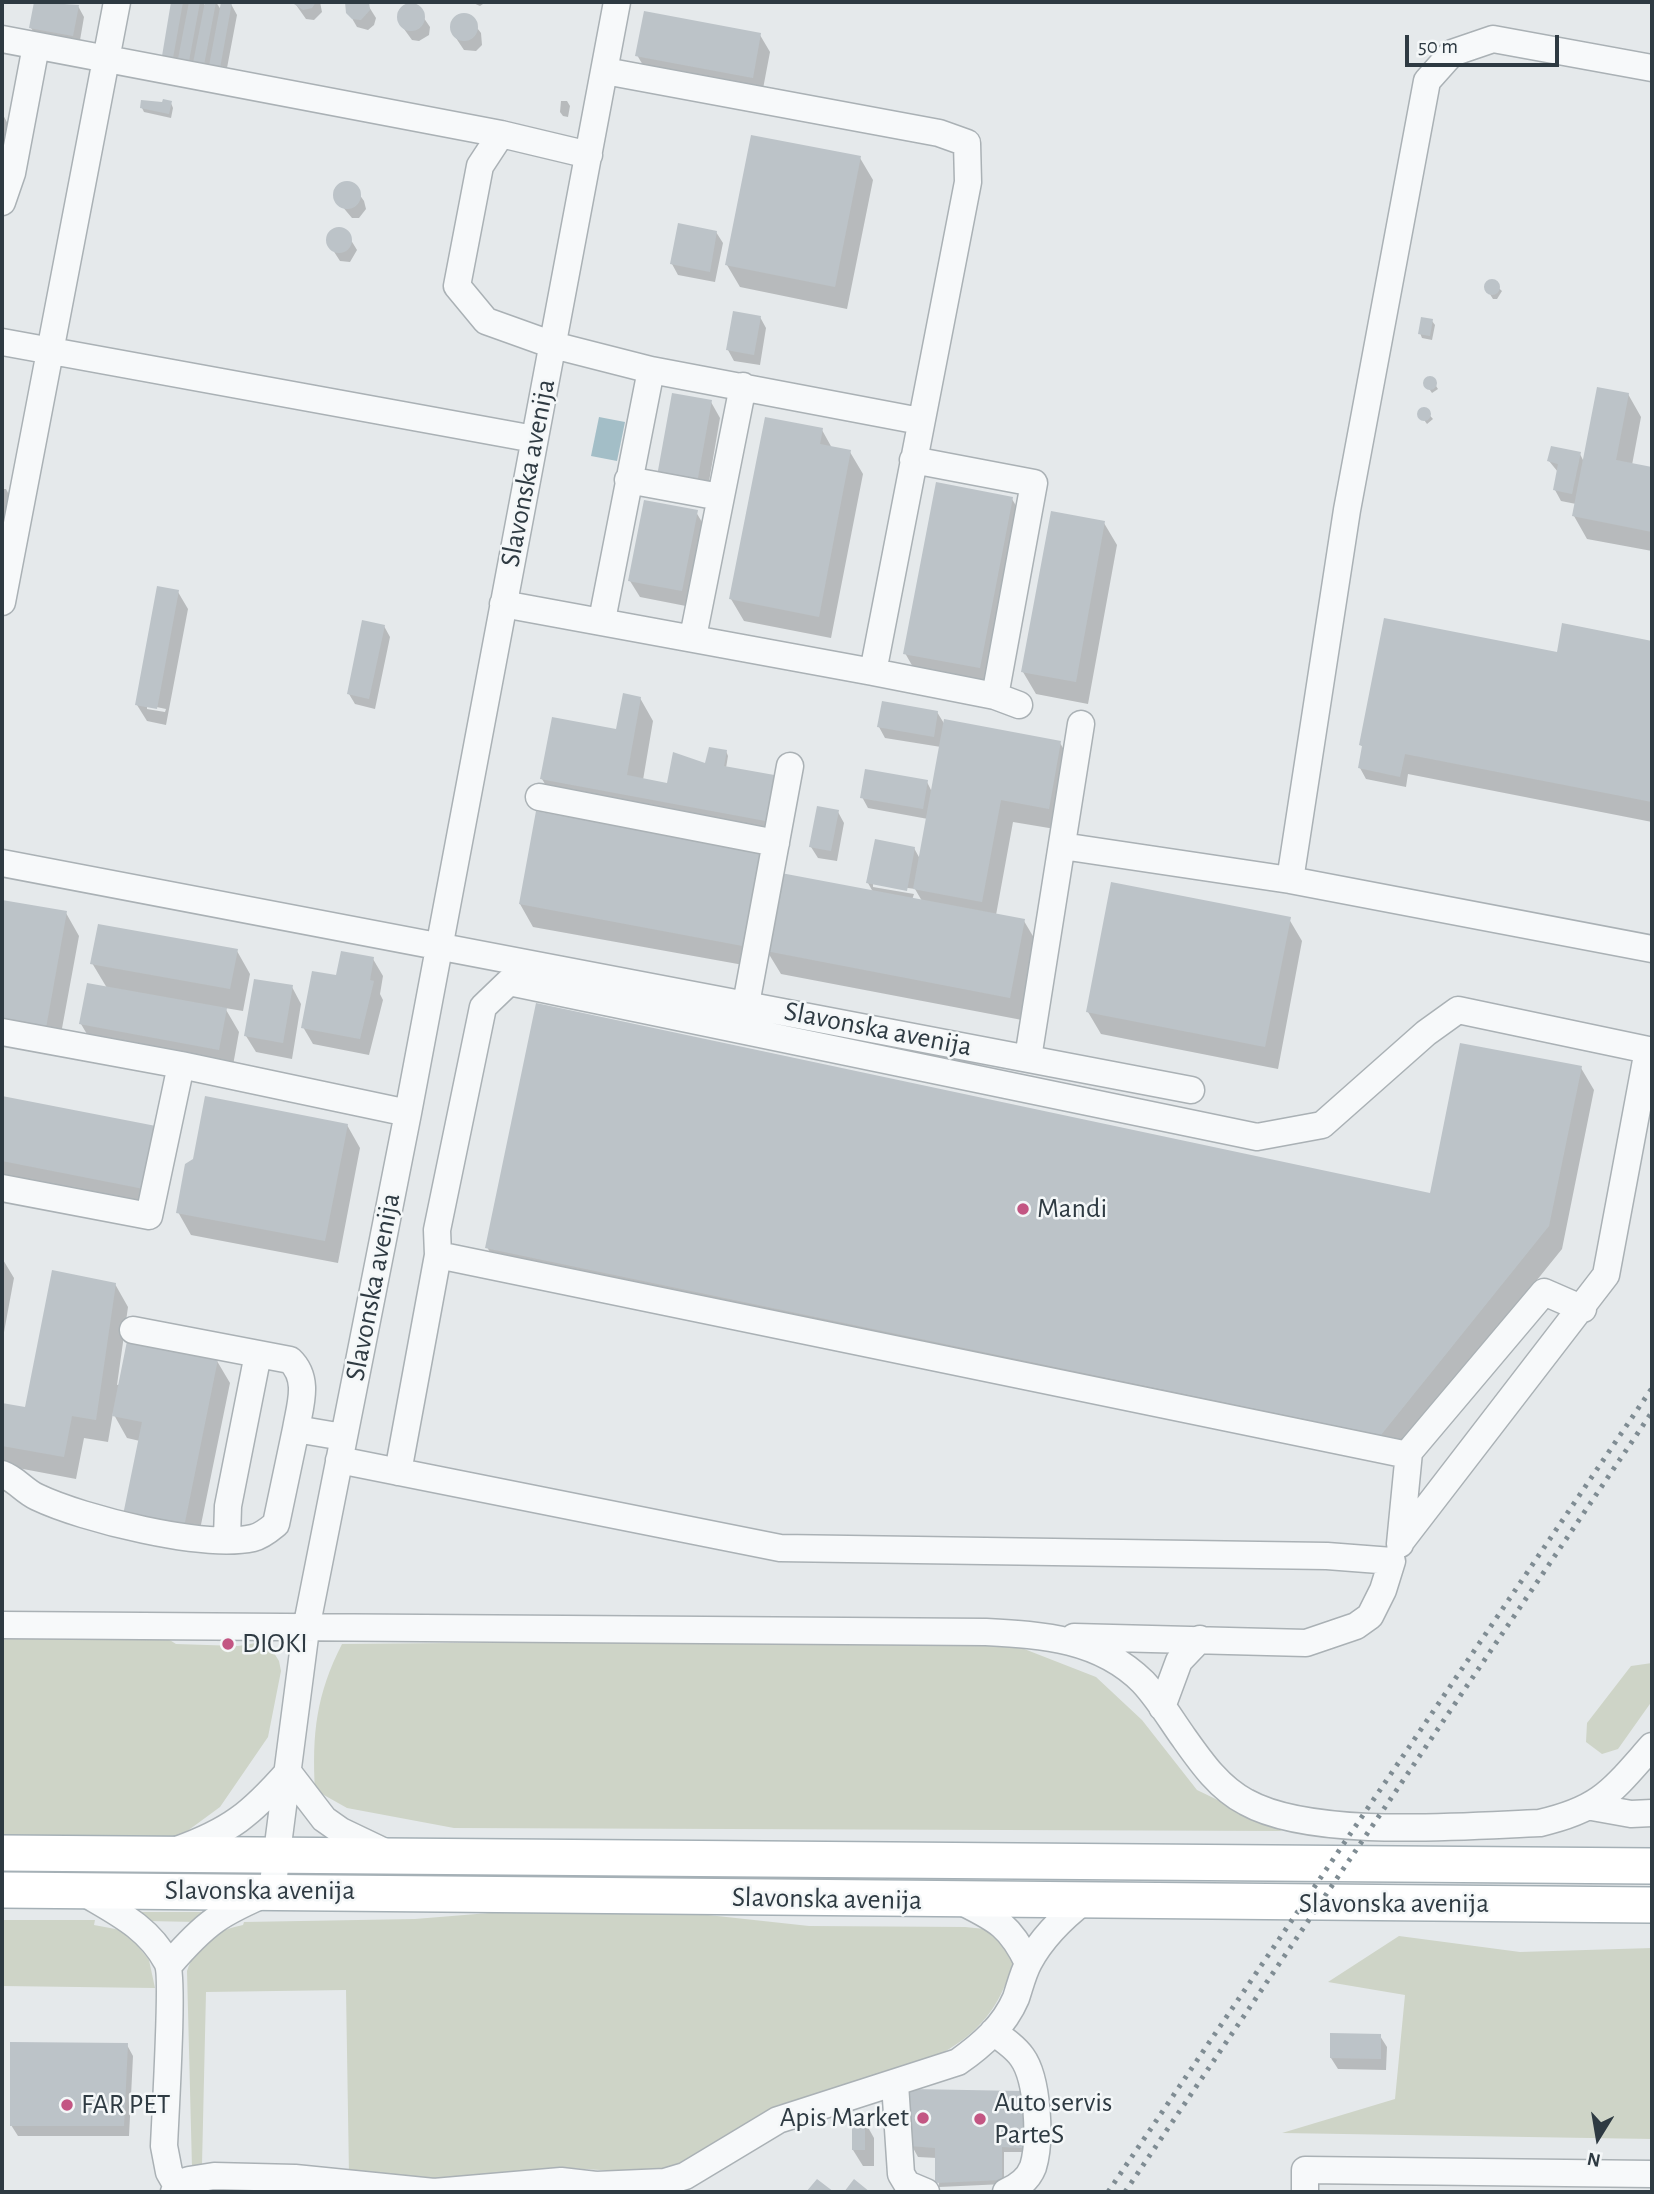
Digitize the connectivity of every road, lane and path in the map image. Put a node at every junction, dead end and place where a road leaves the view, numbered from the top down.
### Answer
1 (117, 2) edge
2 (617, 2) edge
3 (2, 39) edge
4 (36, 46) junction
5 (106, 60) junction
6 (1652, 68) edge
7 (605, 71) junction
8 (501, 134) junction
9 (589, 155) junction
10 (2, 202) edge
11 (2, 342) edge
12 (553, 345) junction
13 (52, 351) junction
14 (651, 370) junction
15 (743, 386) junction
16 (920, 421) junction
17 (534, 439) junction
18 (913, 460) junction
19 (628, 480) junction
20 (720, 497) junction
21 (2, 602) edge
22 (503, 604) junction
23 (602, 620) junction
24 (693, 637) junction
25 (873, 672) junction
26 (1081, 724) dead end
27 (790, 766) dead end
28 (539, 797) dead end
29 (776, 843) junction
30 (1062, 846) junction
31 (2, 863) edge
32 (1290, 880) junction
33 (439, 945) junction
34 (1652, 949) edge
35 (746, 1004) junction
36 (2, 1032) edge
37 (1028, 1058) junction
38 (181, 1065) junction
39 (1191, 1090) dead end
40 (408, 1113) junction
41 (2, 1188) edge
42 (438, 1255) junction
43 (1583, 1309) junction
44 (133, 1330) dead end
45 (258, 1354) junction
46 (296, 1429) junction
47 (341, 1448) junction
48 (1408, 1455) junction
49 (398, 1472) junction
50 (2, 1474) edge
51 (227, 1538) junction
52 (1397, 1551) junction
53 (2, 1625) edge
54 (306, 1629) junction
55 (1056, 1636) junction
56 (1200, 1639) junction
57 (1162, 1707) junction
58 (1652, 1746) edge
59 (288, 1772) junction
60 (1592, 1807) junction
61 (1652, 1813) edge
62 (2, 1853) edge
63 (166, 1854) junction
64 (390, 1854) junction
65 (279, 1856) junction
66 (1652, 1866) edge
67 (2, 1891) edge
68 (81, 1891) junction
69 (272, 1891) junction
70 (960, 1901) junction
71 (1084, 1901) junction
72 (1652, 1905) edge
73 (1028, 1962) junction
74 (169, 1965) junction
75 (993, 2032) junction
76 (895, 2084) junction
77 (1652, 2174) edge
78 (1305, 2181) edge
79 (685, 2184) edge
80 (175, 2189) edge
81 (594, 2189) edge
82 (913, 2189) edge
83 (1006, 2192) edge

1 - 5 street
2 - 7 street, Slavonska avenija
3 - 4 street
4 - 5 street
4 - 10 street
5 - 8 street
5 - 13 street
6 - 32 street
7 - 9 street, Slavonska avenija
7 - 16 street
8 - 9 street
8 - 12 street
9 - 12 street, Slavonska avenija
11 - 13 street
12 - 14 street
12 - 17 street, Slavonska avenija
13 - 17 street
13 - 21 street
14 - 15 street
14 - 19 street
15 - 16 street
15 - 20 street
16 - 18 street
17 - 22 street, Slavonska avenija
18 - 25 street
18 - 25 street
19 - 20 street
19 - 23 street
20 - 24 street
22 - 23 street
22 - 33 street, Slavonska avenija
23 - 24 street
24 - 25 street
26 - 30 street
27 - 29 street
28 - 29 street
29 - 35 street
30 - 32 street
30 - 37 street
31 - 33 street, Slavonska avenija
32 - 34 street
33 - 35 street, Slavonska avenija
33 - 40 street, Slavonska avenija
35 - 37 street, Slavonska avenija
36 - 38 street
37 - 39 street, Slavonska avenija
38 - 40 street
38 - 41 street
40 - 47 street, Slavonska avenija
42 - 43 street
42 - 48 street
42 - 49 street
43 - 48 street
43 - 52 street
44 - 45 street
45 - 46 street
45 - 51 street
46 - 47 street
46 - 51 street
47 - 49 street
47 - 54 street, Slavonska avenija
48 - 52 street
49 - 52 street
50 - 51 street
52 - 56 street
53 - 54 street
54 - 55 street
54 - 59 street, Slavonska avenija
55 - 56 street
55 - 57 street
56 - 57 street
57 - 60 street
58 - 60 street
59 - 63 street, Slavonska avenija
59 - 64 street, Slavonska avenija
59 - 65 street, Slavonska avenija
60 - 61 street
62 - 63 main road, Slavonska avenija
63 - 65 main road, Slavonska avenija
64 - 65 main road, Slavonska avenija
64 - 66 main road, Slavonska avenija
65 - 69 street
67 - 68 main road, Slavonska avenija
68 - 69 main road, Slavonska avenija
68 - 74 street
69 - 70 main road, Slavonska avenija
69 - 74 street
70 - 71 main road, Slavonska avenija
70 - 73 street
71 - 72 main road, Slavonska avenija
71 - 73 street
73 - 75 street
74 - 80 street
75 - 76 street
75 - 83 street
76 - 79 street
76 - 82 street
77 - 78 street
79 - 81 street
80 - 81 street

